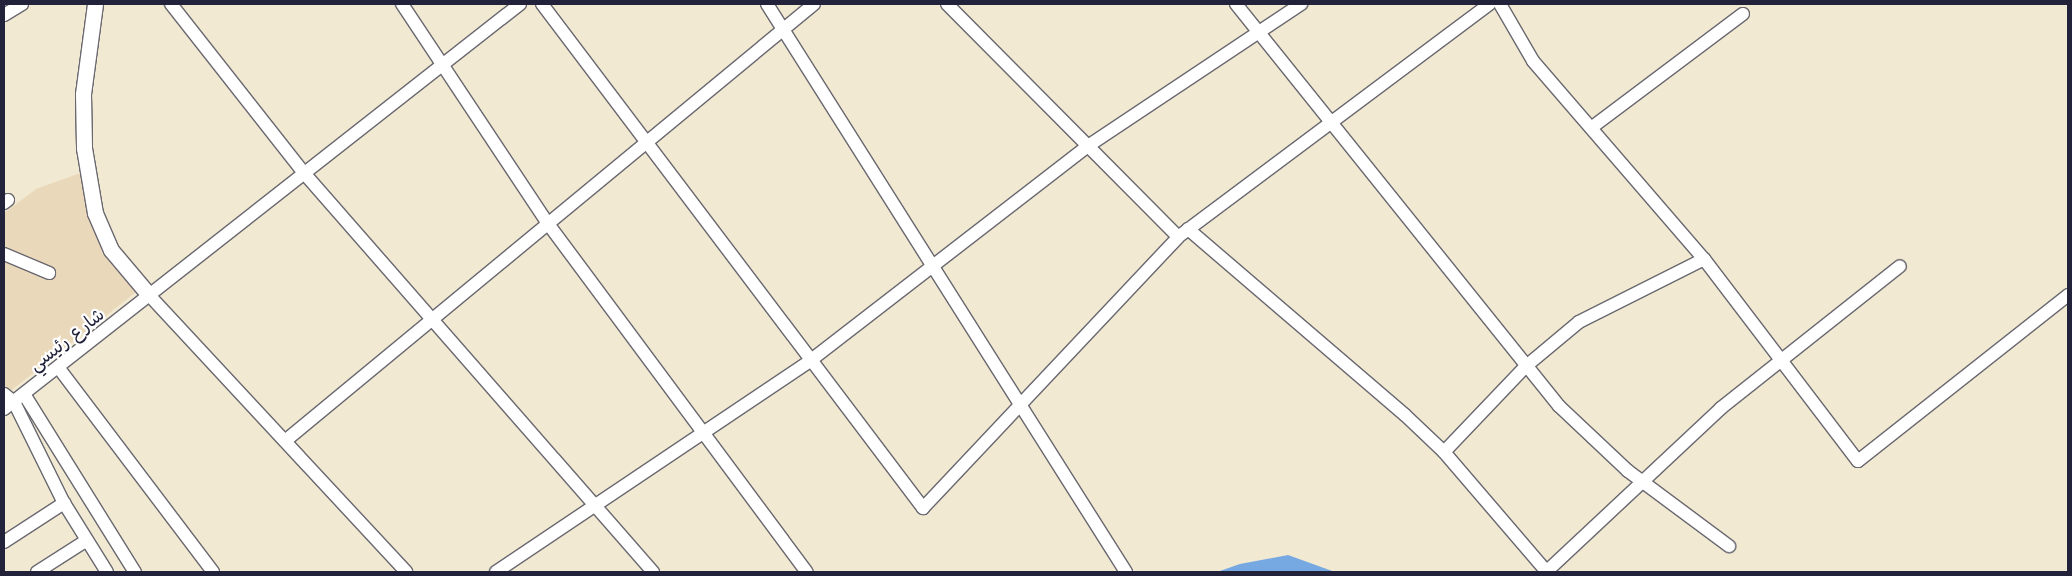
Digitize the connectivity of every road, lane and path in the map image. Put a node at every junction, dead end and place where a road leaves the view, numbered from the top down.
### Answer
1 (22, 4) edge
2 (95, 4) edge
3 (171, 4) edge
4 (402, 4) edge
5 (520, 4) edge
6 (542, 4) edge
7 (767, 4) edge
8 (814, 4) edge
9 (946, 4) edge
10 (1236, 4) edge
11 (1301, 4) edge
12 (1490, 4) edge
13 (1500, 4) edge
14 (1743, 14) dead end
15 (4, 15) edge
16 (784, 28) junction
17 (1261, 33) junction
18 (446, 66) junction
19 (1328, 122) junction
20 (1590, 128) junction
21 (646, 142) junction
22 (1085, 148) junction
23 (304, 173) junction
24 (549, 225) junction
25 (1183, 233) junction
26 (4, 254) edge
27 (1704, 259) junction
28 (1900, 266) dead end
29 (931, 268) junction
30 (49, 273) dead end
31 (149, 295) junction
32 (2068, 296) edge
33 (434, 320) junction
34 (1782, 358) junction
35 (811, 360) junction
36 (58, 367) junction
37 (1525, 367) junction
38 (4, 394) edge
39 (14, 402) edge
40 (1024, 405) junction
41 (702, 435) junction
42 (285, 441) junction
43 (1444, 452) junction
44 (1644, 483) junction
45 (64, 503) junction
46 (597, 507) junction
47 (87, 540) junction
48 (4, 542) edge
49 (1729, 546) dead end
50 (37, 572) edge
51 (106, 572) edge
52 (135, 572) edge
53 (213, 572) edge
54 (406, 572) edge
55 (496, 572) edge
56 (652, 572) edge
57 (807, 572) edge
58 (1126, 572) edge
59 (1547, 572) edge

1 - 15 street
2 - 31 street
3 - 23 street
4 - 18 street
5 - 18 street, شارع رئيسي
6 - 21 street
7 - 16 street
8 - 16 street
9 - 22 street
10 - 17 street
11 - 17 street
12 - 19 street
13 - 20 street
14 - 20 street
16 - 21 street
16 - 29 street
17 - 19 street
17 - 22 street
18 - 23 street, شارع رئيسي
18 - 24 street
19 - 25 street
19 - 37 street
20 - 27 street
21 - 24 street
21 - 35 street
22 - 25 street
22 - 29 street
23 - 31 street, شارع رئيسي
23 - 33 street
24 - 33 street
24 - 41 street
25 - 40 street
25 - 43 street
26 - 30 street
27 - 34 street
27 - 37 street
28 - 34 street
29 - 35 street
29 - 40 street
31 - 36 street, شارع رئيسي
31 - 42 street
32 - 34 street
33 - 42 street
33 - 46 street
34 - 44 street
35 - 40 street
35 - 41 street
36 - 39 street, شارع رئيسي
36 - 53 street
37 - 43 street
37 - 44 street
38 - 39 street
39 - 45 street
39 - 52 street
40 - 58 street
41 - 46 street
41 - 57 street
42 - 54 street
43 - 59 street
44 - 49 street
44 - 59 street
45 - 47 street
45 - 48 street
46 - 55 street
46 - 56 street
47 - 50 street
47 - 51 street

